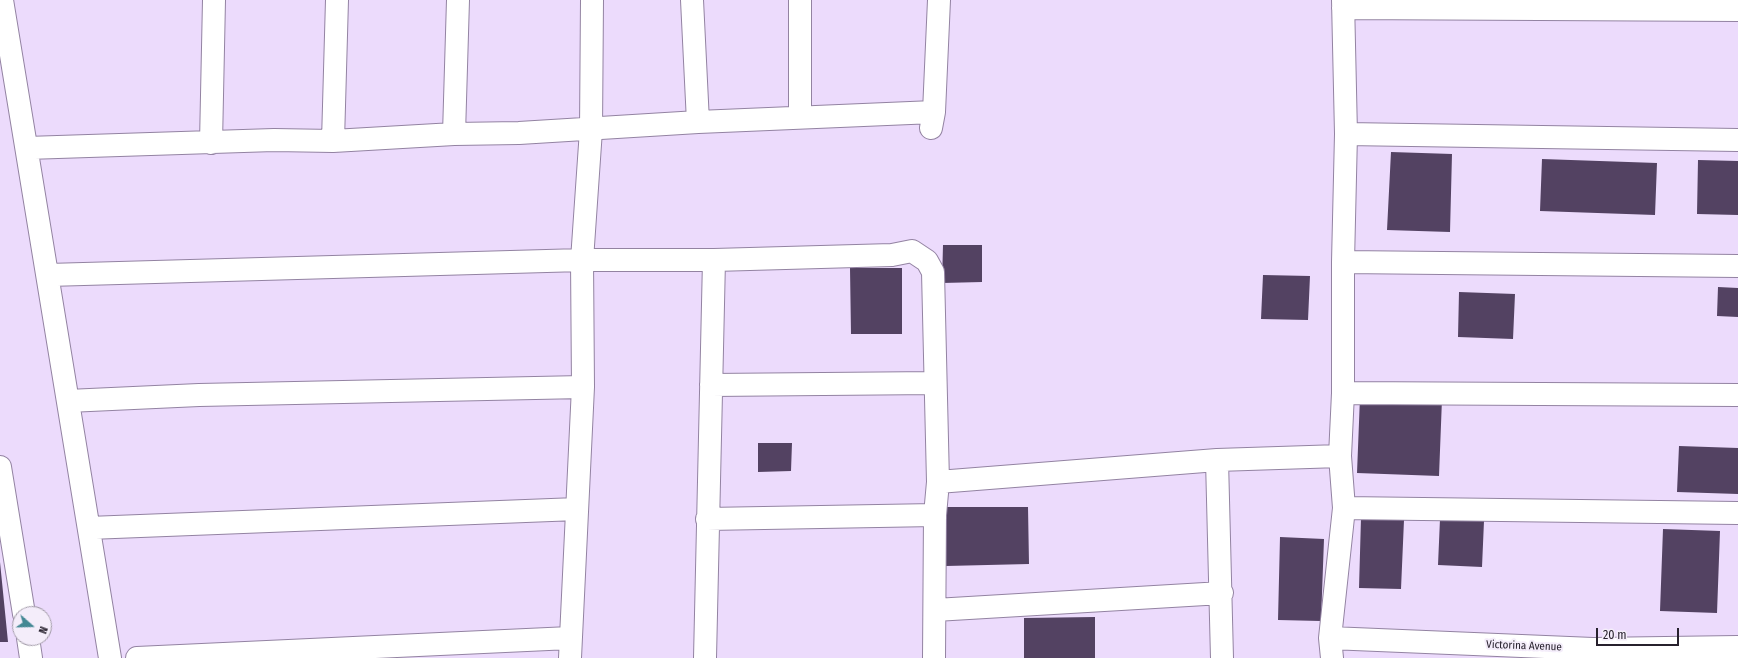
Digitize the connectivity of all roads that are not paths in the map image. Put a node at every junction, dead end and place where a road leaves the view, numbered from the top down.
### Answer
1 (2, 0) edge
2 (214, 0) edge
3 (337, 0) edge
4 (458, 0) edge
5 (592, 0) edge
6 (692, 0) edge
7 (800, 0) edge
8 (939, 0) edge
9 (1343, 4) edge
10 (1738, 10) edge
11 (800, 117) junction
12 (698, 122) junction
13 (591, 130) junction
14 (454, 134) junction
15 (1346, 134) junction
16 (1738, 140) edge
17 (332, 141) junction
18 (211, 143) junction
19 (27, 148) junction
20 (582, 260) junction
21 (714, 260) junction
22 (1343, 262) junction
23 (1738, 266) edge
24 (48, 275) junction
25 (935, 383) junction
26 (711, 386) junction
27 (583, 387) junction
28 (1344, 393) junction
29 (1738, 395) edge
30 (68, 401) junction
31 (1340, 456) junction
32 (1217, 460) junction
33 (0, 467) edge
34 (938, 482) junction
35 (1344, 508) junction
36 (577, 509) junction
37 (1738, 513) edge
38 (935, 515) junction
39 (707, 519) junction
40 (89, 528) junction
41 (1222, 593) junction
42 (23, 606) edge
43 (935, 610) junction
44 (29, 646) edge
45 (1738, 647) edge
46 (570, 648) edge
47 (1331, 648) edge
48 (1593, 653) edge
49 (31, 658) edge
50 (110, 658) edge
51 (137, 658) edge
52 (705, 658) edge
53 (934, 658) edge
54 (1222, 658) edge

1 - 19 street
2 - 18 street
3 - 17 street
4 - 14 street
5 - 13 street
6 - 12 street
7 - 11 street
8 - 11 street
9 - 10 street
9 - 15 street
11 - 12 street
12 - 13 street
13 - 14 street
13 - 20 street
14 - 17 street
15 - 16 street
15 - 22 street
17 - 18 street
18 - 19 street
19 - 24 street
20 - 21 street
20 - 24 street
20 - 27 street
21 - 25 street
21 - 26 street
22 - 23 street
22 - 28 street
24 - 30 street
25 - 26 street
25 - 34 street
26 - 39 street
27 - 30 street
27 - 36 street
28 - 29 street
28 - 31 street
30 - 40 street
31 - 32 street
31 - 35 street
32 - 34 street
32 - 41 street
33 - 42 street
34 - 38 street
35 - 37 street
35 - 47 street
36 - 40 street
36 - 46 street
38 - 39 street
38 - 43 street
39 - 52 street
40 - 50 street
41 - 43 street
41 - 54 street
43 - 53 street
44 - 49 street
45 - 48 street, Victorina Avenue
46 - 51 street
47 - 48 street, Victorina Avenue

